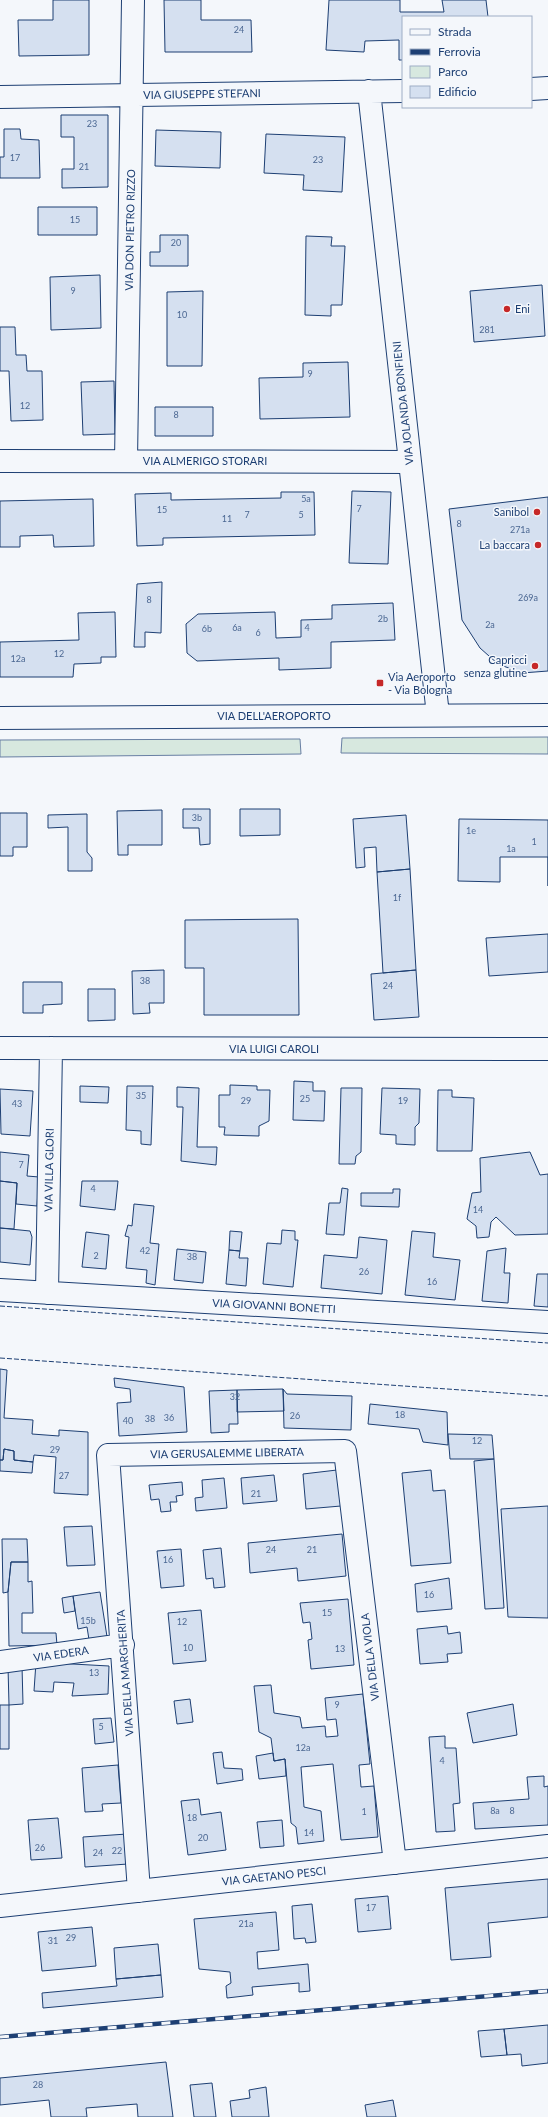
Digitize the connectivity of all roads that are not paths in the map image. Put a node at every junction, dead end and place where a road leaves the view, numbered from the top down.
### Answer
1 (133, 0) edge
2 (548, 88) edge
3 (532, 89) edge
4 (402, 90) edge
5 (369, 91) junction
6 (132, 95) junction
7 (0, 97) edge
8 (0, 461) edge
9 (126, 461) junction
10 (410, 462) junction
11 (438, 715) junction
12 (548, 715) edge
13 (0, 718) edge
14 (0, 1048) edge
15 (51, 1048) junction
16 (548, 1050) edge
17 (0, 1290) edge
18 (47, 1293) junction
19 (548, 1322) edge
20 (345, 1451) joint
21 (108, 1455) joint
22 (123, 1645) junction
23 (0, 1662) edge
24 (548, 1846) edge
25 (395, 1863) junction
26 (139, 1891) junction
27 (0, 1906) edge

1 - 6 street, VIA DON PIETRO RIZZO
2 - 3 street
4 - 5 street, VIA GIUSEPPE STEFANI
5 - 6 street, VIA GIUSEPPE STEFANI
5 - 10 street, VIA JOLANDA BONFIENI
6 - 7 street, VIA GIUSEPPE STEFANI
6 - 9 street, VIA DON PIETRO RIZZO
8 - 9 street, VIA ALMERIGO STORARI
9 - 10 street, VIA ALMERIGO STORARI
10 - 11 street, VIA JOLANDA BONFIENI
11 - 12 street, VIA DELL'AEROPORTO
11 - 13 street, VIA DELL'AEROPORTO
14 - 15 street, VIA LUIGI CAROLI
15 - 16 street, VIA LUIGI CAROLI
15 - 18 street, VIA VILLA GLORI
17 - 18 street, VIA GIOVANNI BONETTI
18 - 19 street, VIA GIOVANNI BONETTI
20 - 21 street, VIA GERUSALEMME LIBERATA
20 - 25 street, VIA DELLA VIOLA
21 - 22 street, VIA DELLA MARGHERITA
22 - 23 street, VIA EDERA
22 - 26 street, VIA DELLA MARGHERITA
24 - 25 street, VIA GAETANO PESCI
25 - 26 street, VIA GAETANO PESCI
26 - 27 street, VIA GAETANO PESCI

